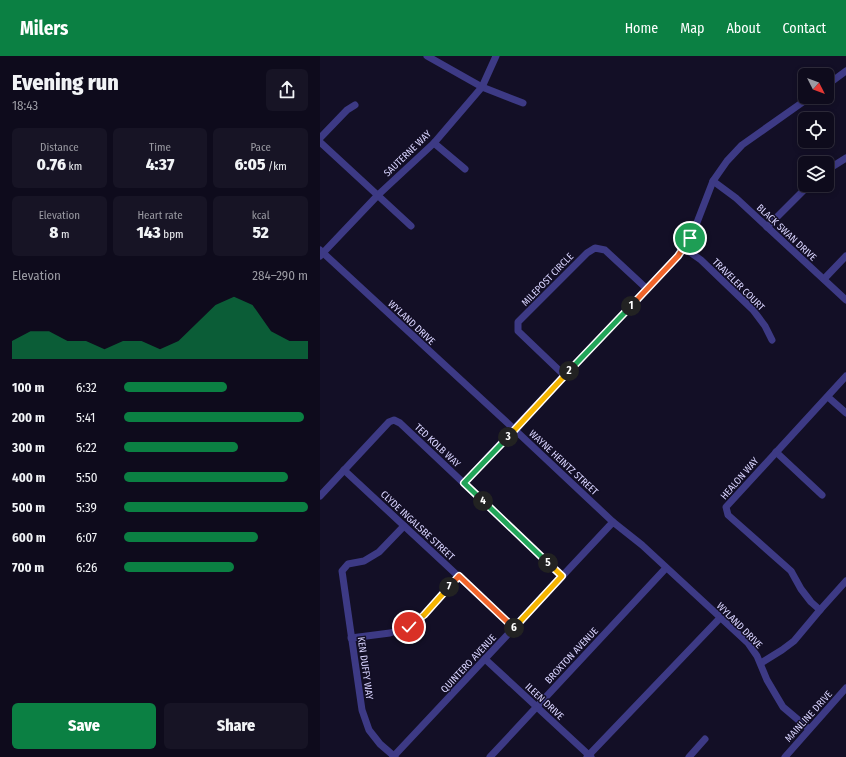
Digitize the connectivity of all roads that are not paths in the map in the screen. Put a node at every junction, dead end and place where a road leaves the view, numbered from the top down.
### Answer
1 (427, 56) edge
2 (496, 56) edge
3 (846, 71) edge
4 (834, 80) edge
5 (482, 87) junction
6 (523, 103) dead end
7 (800, 104) edge
8 (355, 105) dead end
9 (320, 138) edge
10 (320, 142) edge
11 (434, 143) junction
12 (846, 158) edge
13 (834, 166) edge
14 (465, 169) dead end
15 (713, 181) junction
16 (802, 192) edge
17 (378, 195) junction
18 (411, 226) dead end
19 (767, 227) junction
20 (684, 248) junction
21 (321, 253) edge
22 (846, 256) edge
23 (824, 279) junction
24 (647, 289) junction
25 (846, 300) edge
26 (772, 340) dead end
27 (565, 376) junction
28 (846, 376) edge
29 (828, 397) junction
30 (846, 413) edge
31 (514, 430) junction
32 (776, 452) junction
33 (344, 470) junction
34 (464, 483) junction
35 (822, 495) dead end
36 (320, 496) edge
37 (613, 522) junction
38 (404, 526) junction
39 (666, 568) junction
40 (459, 576) junction
41 (562, 576) junction
42 (846, 582) edge
43 (820, 610) junction
44 (720, 618) junction
45 (514, 628) junction
46 (351, 638) junction
47 (485, 659) junction
48 (761, 663) junction
49 (846, 688) edge
50 (536, 707) junction
51 (809, 729) junction
52 (705, 739) dead end
53 (589, 756) edge
54 (394, 757) edge
55 (490, 757) edge
56 (689, 757) edge
57 (786, 757) edge

1 - 5 street
2 - 5 street, SAUTERNE WAY
3 - 4 street
5 - 6 street
5 - 11 street, SAUTERNE WAY
7 - 15 street, WAYNE HEINTZ STREET
8 - 9 street
10 - 17 street
11 - 14 street
11 - 17 street, SAUTERNE WAY
12 - 13 street
15 - 19 street, BLACK SWAN DRIVE
15 - 20 street, WAYNE HEINTZ STREET
16 - 19 street
17 - 18 street
17 - 21 street, SAUTERNE WAY
19 - 23 street, BLACK SWAN DRIVE
20 - 24 street, WAYNE HEINTZ STREET
20 - 26 street, TRAVELER COURT
21 - 31 street, WYLAND DRIVE
22 - 23 street
23 - 25 street, BLACK SWAN DRIVE
24 - 27 street, WAYNE HEINTZ STREET
24 - 27 street, MILEPOST CIRCLE
27 - 31 street, WAYNE HEINTZ STREET
28 - 29 street, HEALON WAY
29 - 30 street
29 - 32 street, HEALON WAY
31 - 34 street
31 - 37 street, WAYNE HEINTZ STREET
32 - 35 street
32 - 43 street, HEALON WAY
33 - 34 street, TED KOLB WAY
33 - 36 street, TED KOLB WAY
33 - 38 street, CLYDE INGALSBE STREET
34 - 41 street, TED KOLB WAY
37 - 39 street, WYLAND DRIVE
37 - 41 street, QUINTERO AVENUE
38 - 40 street, CLYDE INGALSBE STREET
38 - 46 street, KEN DUFFY WAY
39 - 44 street, WYLAND DRIVE
39 - 50 street, BROXTON AVENUE
40 - 45 street, CLYDE INGALSBE STREET
40 - 46 street
41 - 45 street, QUINTERO AVENUE
42 - 43 street
43 - 48 street
44 - 48 street, WYLAND DRIVE
44 - 53 street
45 - 47 street, QUINTERO AVENUE
46 - 54 street, KEN DUFFY WAY
47 - 50 street, ILEEN DRIVE
47 - 54 street, QUINTERO AVENUE
48 - 51 street, WYLAND DRIVE
49 - 51 street, MAINLINE DRIVE
50 - 53 street, ILEEN DRIVE
50 - 55 street, BROXTON AVENUE
51 - 57 street, MAINLINE DRIVE
52 - 56 street

